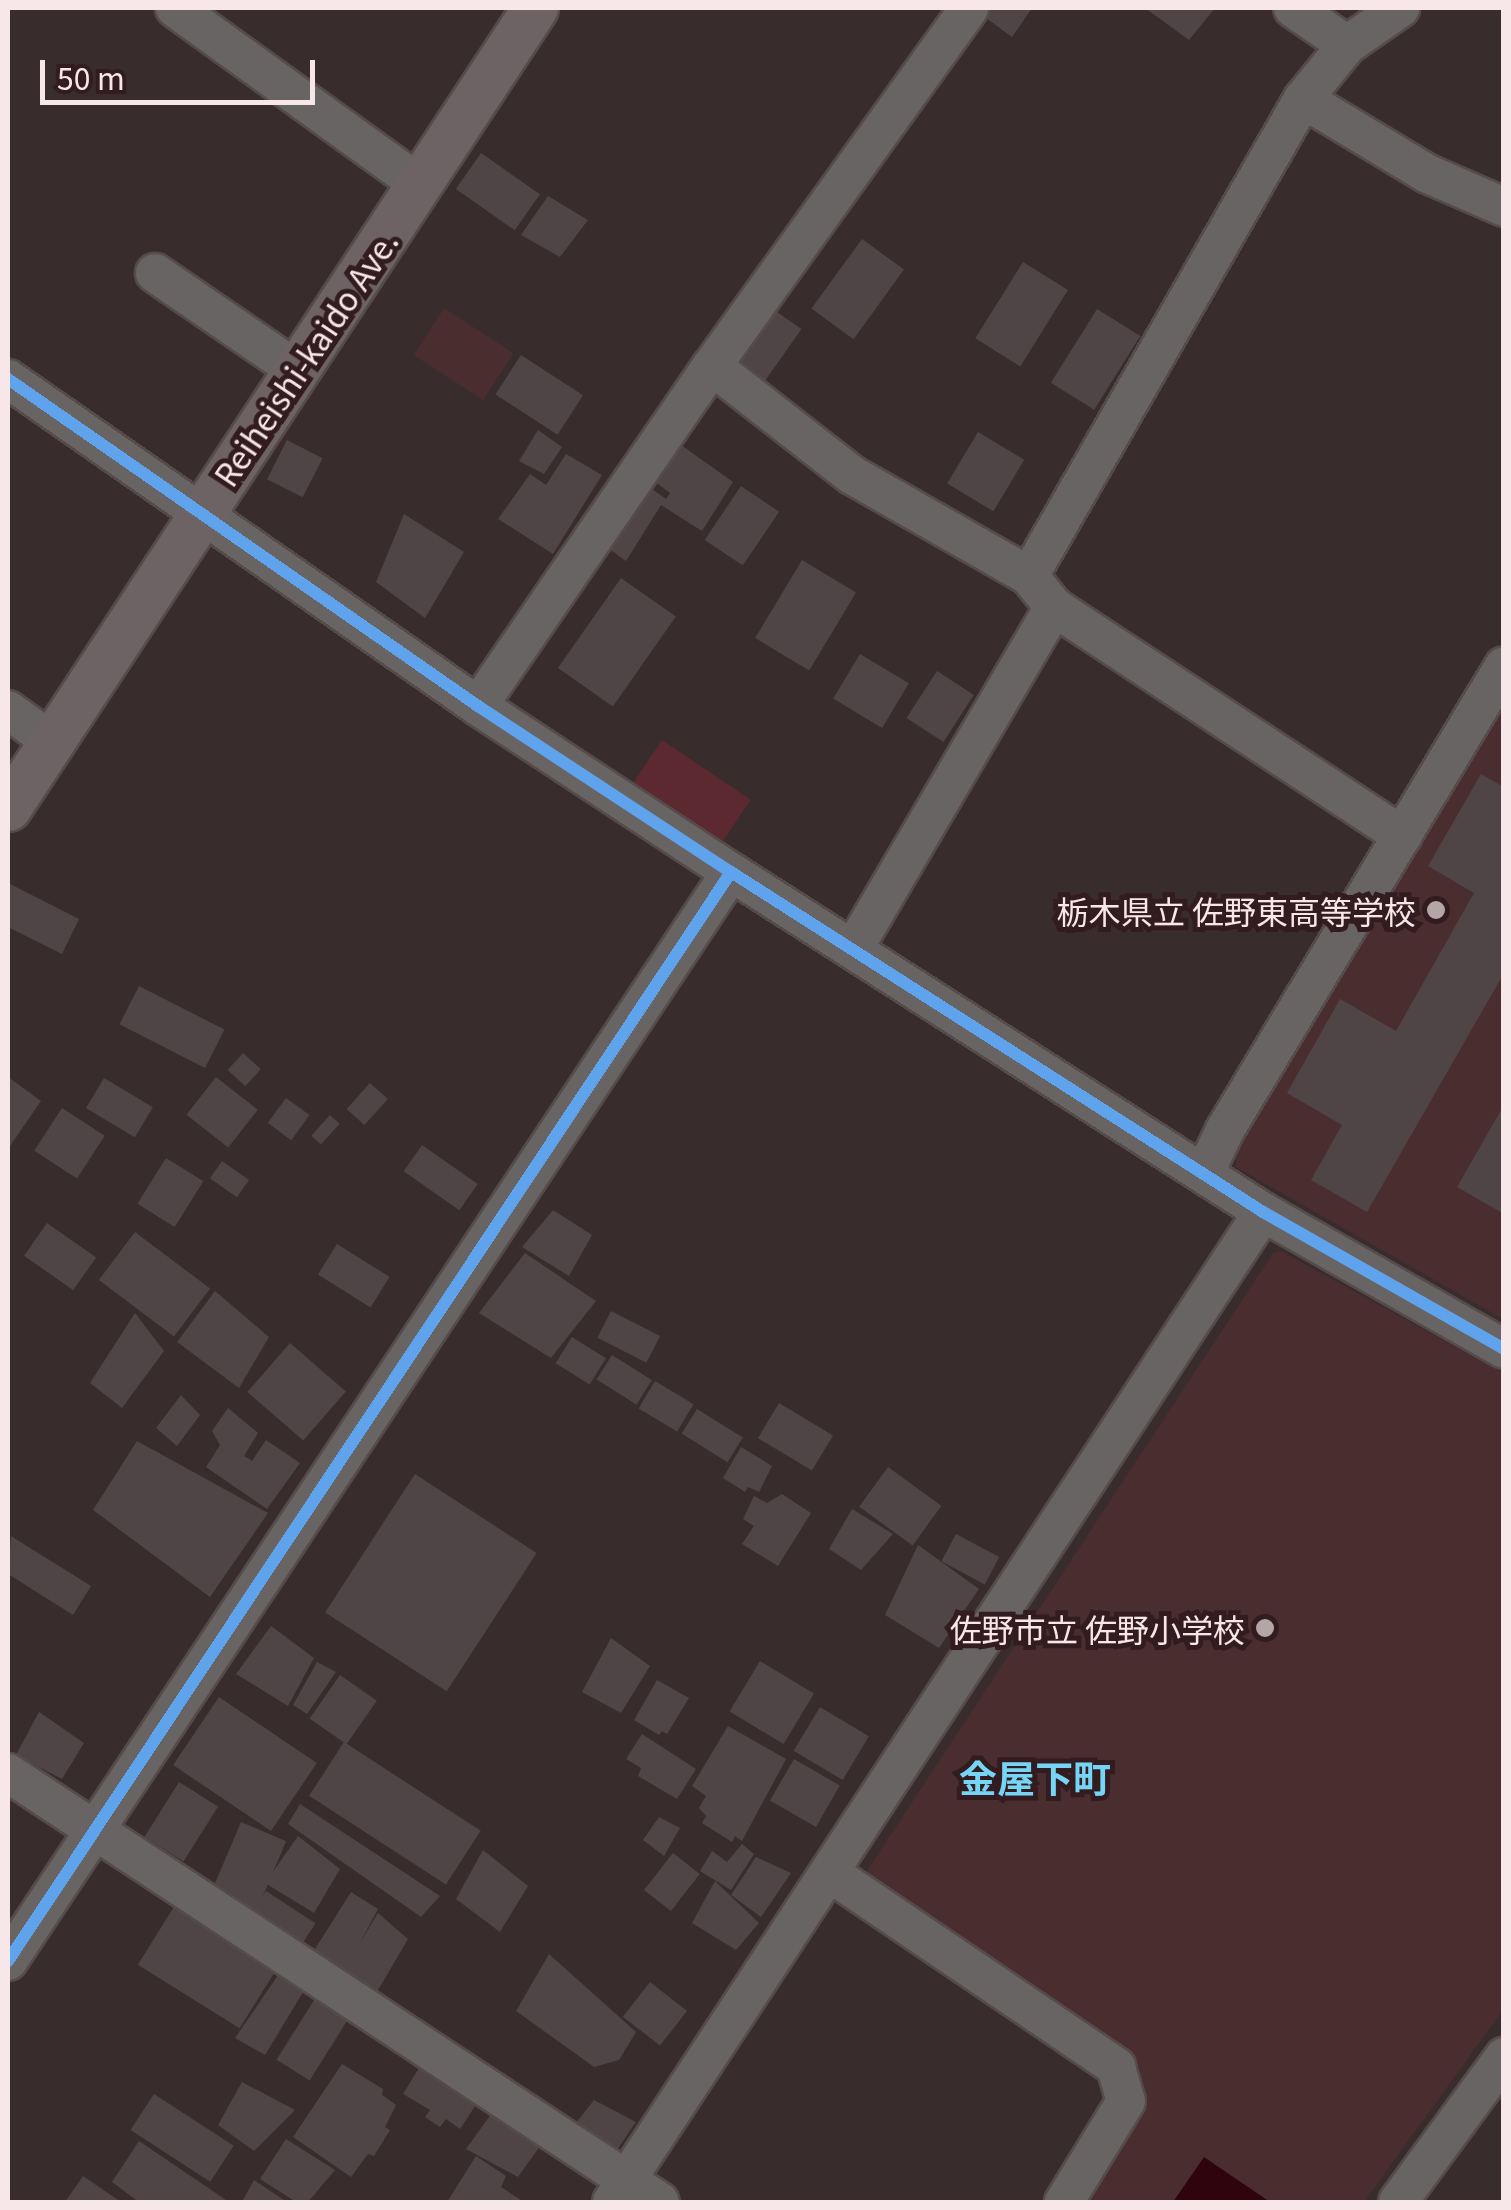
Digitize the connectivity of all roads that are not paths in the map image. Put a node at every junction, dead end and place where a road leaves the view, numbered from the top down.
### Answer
1 (175, 8) edge
2 (535, 8) edge
3 (969, 8) edge
4 (1294, 8) edge
5 (1400, 8) edge
6 (1347, 45) junction
7 (1304, 99) junction
8 (420, 184) junction
9 (1504, 207) edge
10 (155, 273) dead end
11 (712, 366) junction
12 (298, 371) junction
13 (8, 379) edge
14 (202, 513) junction
15 (1029, 576) junction
16 (1054, 607) junction
17 (1504, 666) edge
18 (478, 706) junction
19 (8, 710) edge
20 (52, 742) junction
21 (8, 808) edge
22 (1402, 836) junction
23 (732, 872) junction
24 (854, 948) junction
25 (1205, 1172) junction
26 (1263, 1212) junction
27 (1504, 1349) edge
28 (8, 1774) edge
29 (94, 1830) junction
30 (830, 1873) junction
31 (8, 1961) edge
32 (1504, 2057) edge
33 (619, 2192) edge
34 (1067, 2201) edge
35 (660, 2202) edge
36 (1398, 2202) edge

1 - 8 street
2 - 8 main road, Reiheishi-kaido Ave.
3 - 11 street
4 - 6 street
5 - 6 street
6 - 7 street
7 - 9 street
7 - 15 street
8 - 12 main road, Reiheishi-kaido Ave.
10 - 12 street
11 - 15 street
11 - 18 street
12 - 14 main road, Reiheishi-kaido Ave.
13 - 14 street
14 - 18 street
14 - 20 main road, Reiheishi-kaido Ave.
15 - 16 street
16 - 22 street
16 - 24 street
17 - 22 street
18 - 23 street
19 - 20 street
20 - 21 main road, Reiheishi-kaido Ave.
22 - 25 street
23 - 24 street
23 - 29 street
24 - 25 street
25 - 26 street
26 - 27 street
26 - 30 street
28 - 29 street
29 - 31 street
29 - 33 street
30 - 33 street
30 - 34 street
32 - 36 street
33 - 35 street

